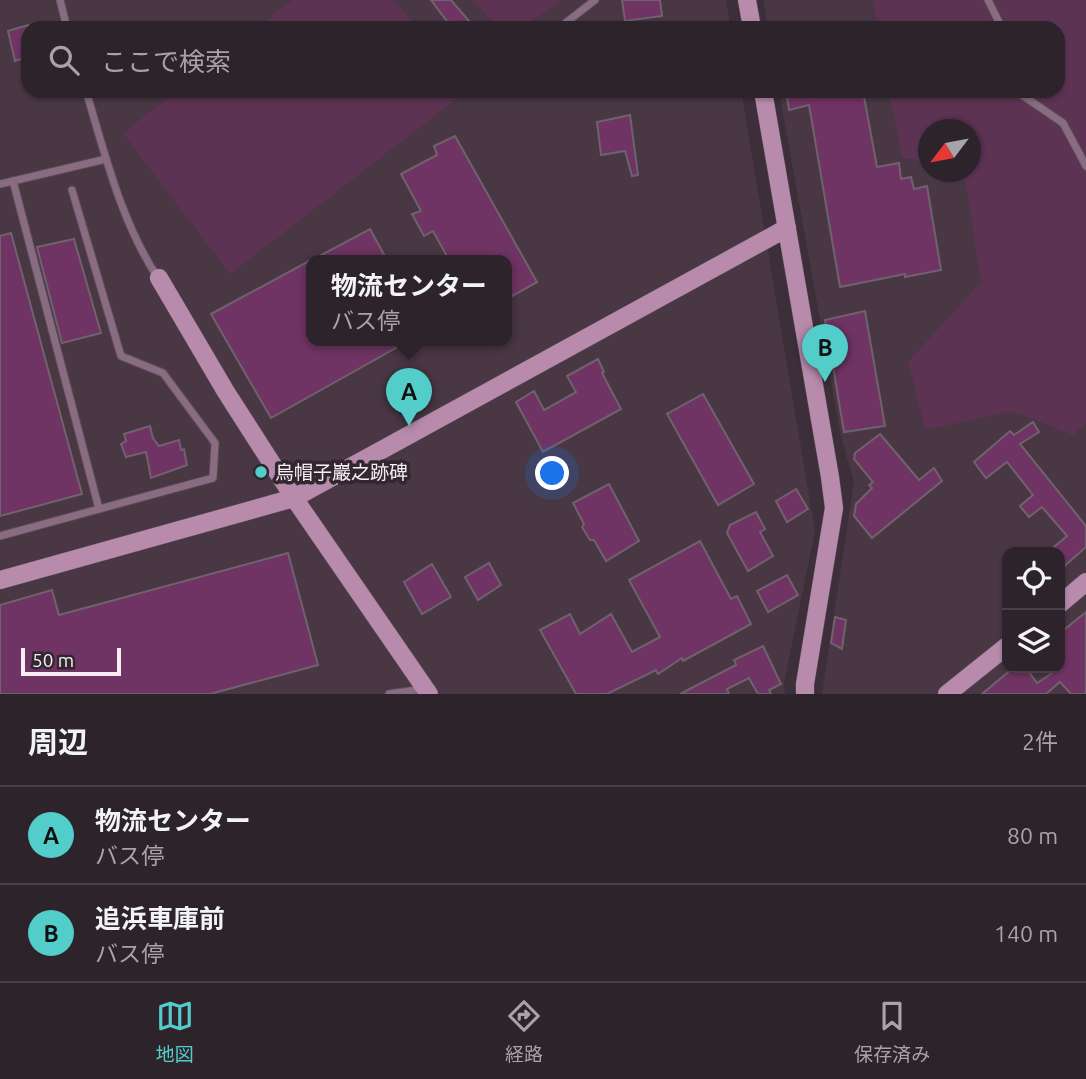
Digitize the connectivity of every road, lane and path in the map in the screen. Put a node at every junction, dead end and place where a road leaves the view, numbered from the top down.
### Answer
1 (60, 0) edge
2 (594, 0) edge
3 (747, 0) edge
4 (988, 0) edge
5 (65, 21) edge
6 (568, 21) edge
7 (751, 21) edge
8 (998, 21) edge
9 (88, 98) edge
10 (764, 98) edge
11 (1026, 98) edge
12 (106, 159) junction
13 (1086, 166) edge
14 (13, 181) junction
15 (0, 184) edge
16 (72, 190) dead end
17 (787, 228) junction
18 (159, 278) joint
19 (294, 498) junction
20 (99, 509) junction
21 (0, 536) edge
22 (0, 579) edge
23 (1086, 583) edge
24 (1065, 600) edge
25 (1002, 650) edge
26 (428, 692) edge
27 (389, 694) edge
28 (805, 694) edge
29 (947, 694) edge

1 - 5 lane
2 - 6 lane
3 - 7 street
4 - 8 lane
9 - 12 lane
10 - 17 street
11 - 13 lane
12 - 14 lane
12 - 18 lane
14 - 15 lane
14 - 20 lane
16 - 20 lane
17 - 19 street
17 - 28 street
18 - 19 street
19 - 22 street
19 - 26 street
20 - 21 lane
23 - 24 street
25 - 29 street
26 - 27 lane

